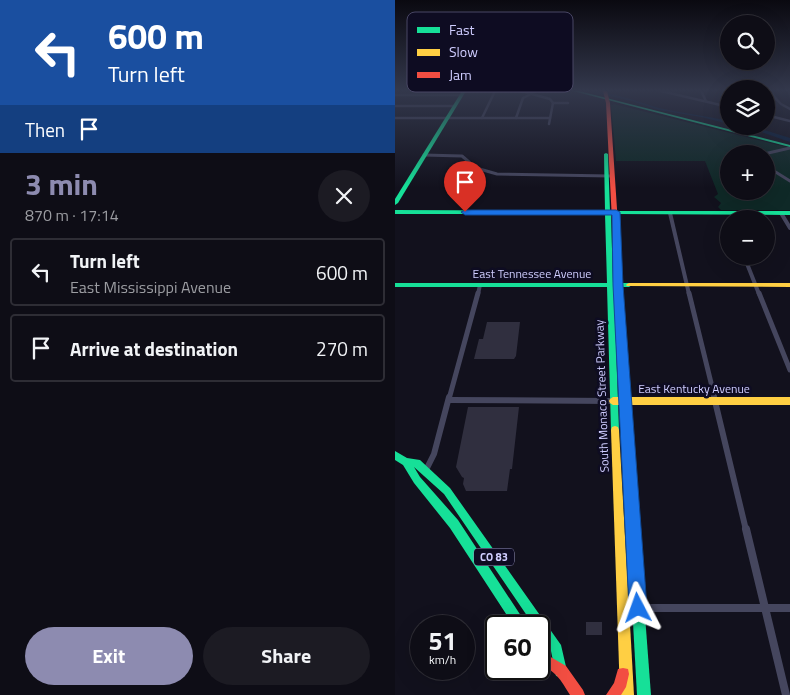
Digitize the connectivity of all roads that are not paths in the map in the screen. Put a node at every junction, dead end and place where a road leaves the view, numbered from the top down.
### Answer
1 (444, 123) edge
2 (607, 123) edge
3 (705, 123) edge
4 (790, 147) edge
5 (775, 151) edge
6 (424, 155) junction
7 (775, 171) edge
8 (610, 174) junction
9 (790, 180) edge
10 (395, 203) edge
11 (395, 212) edge
12 (612, 212) junction
13 (670, 213) junction
14 (786, 213) edge
15 (720, 216) edge
16 (790, 228) edge
17 (747, 265) edge
18 (395, 285) edge
19 (480, 285) junction
20 (609, 285) junction
21 (618, 285) junction
22 (688, 285) junction
23 (755, 285) junction
24 (790, 285) edge
25 (790, 370) edge
26 (449, 400) junction
27 (613, 400) junction
28 (625, 401) junction
29 (715, 401) junction
30 (790, 401) edge
31 (395, 455) edge
32 (406, 462) junction
33 (426, 470) junction
34 (638, 608) junction
35 (765, 608) junction
36 (790, 608) edge
37 (514, 615) edge
38 (550, 663) edge
39 (625, 667) junction
40 (561, 671) junction
41 (578, 695) edge
42 (613, 695) edge
43 (627, 695) edge
44 (644, 695) edge
45 (786, 695) edge

1 - 6 street
2 - 8 street, South Monaco Street Parkway
3 - 4 street
4 - 5 street
6 - 8 street
6 - 10 street
7 - 9 street
8 - 12 street, South Monaco Street Parkway
11 - 12 street
12 - 13 street
12 - 20 street, South Monaco Street Parkway
12 - 21 street, South Monaco Street Parkway
13 - 15 street
13 - 22 street
14 - 16 street
17 - 23 street
18 - 19 street, East Tennessee Avenue
19 - 20 street, East Tennessee Avenue
19 - 26 street
20 - 21 street, East Tennessee Avenue
20 - 27 street, South Monaco Street Parkway
21 - 22 street, East Tennessee Avenue
21 - 28 street, South Monaco Street Parkway
22 - 23 street, East Tennessee Avenue
22 - 29 street
23 - 24 street, East Tennessee Avenue
23 - 25 street
26 - 27 street, East Kentucky Avenue
26 - 33 street
27 - 28 street, East Kentucky Avenue
27 - 39 street, South Monaco Street Parkway
28 - 29 street, East Kentucky Avenue
28 - 34 street, South Monaco Street Parkway
29 - 30 street, East Kentucky Avenue
29 - 35 street
31 - 32 street, CO 83
32 - 33 street, CO 83
32 - 37 street, CO 83
33 - 40 street, CO 83
34 - 35 street
34 - 44 street, South Monaco Street Parkway
35 - 36 street
35 - 45 street
38 - 40 street, CO 83
39 - 42 street
39 - 43 street, South Monaco Street Parkway
40 - 41 street, CO 83

